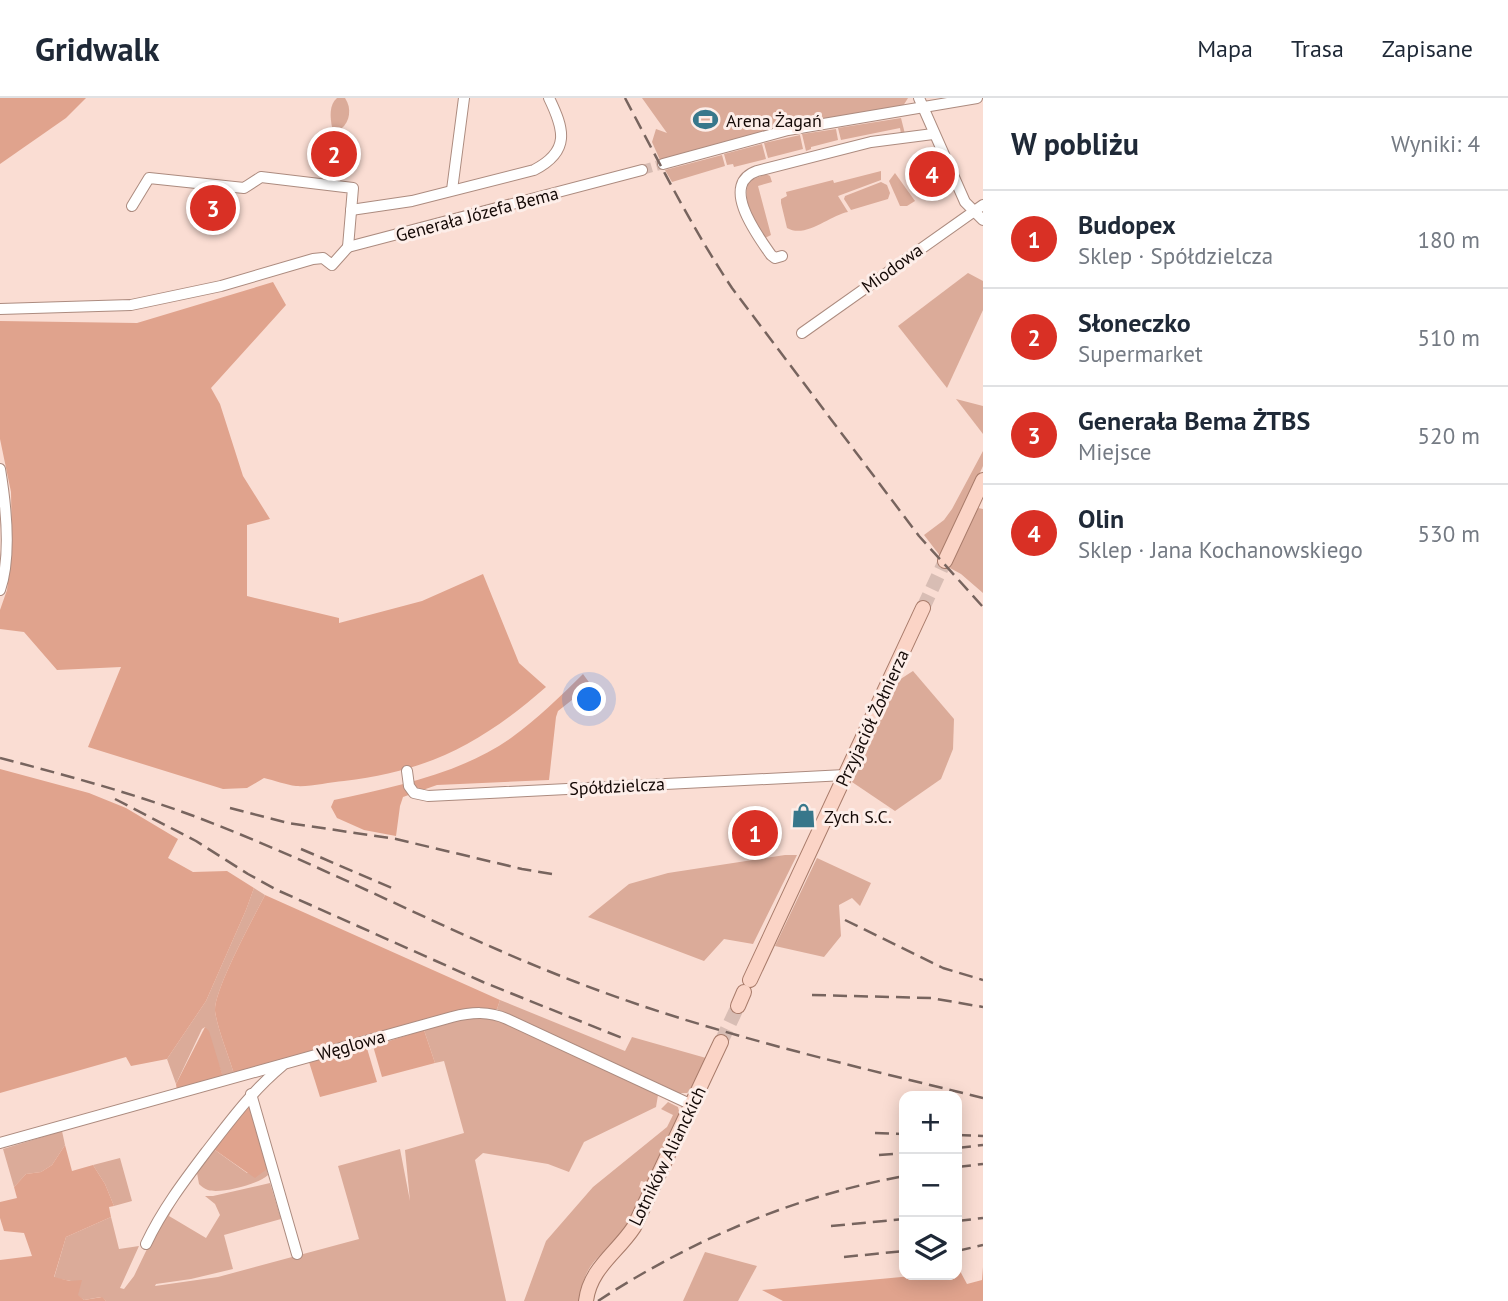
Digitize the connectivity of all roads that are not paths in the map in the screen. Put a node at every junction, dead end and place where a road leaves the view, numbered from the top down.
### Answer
1 (464, 98) edge
2 (548, 98) edge
3 (977, 98) edge
4 (920, 103) edge
5 (933, 134) junction
6 (663, 164) tunnel mouth
7 (642, 170) tunnel mouth
8 (452, 190) junction
9 (983, 205) edge
10 (131, 206) dead end
11 (351, 210) junction
12 (972, 212) junction
13 (983, 220) edge
14 (348, 247) junction
15 (782, 256) dead end
16 (0, 309) edge
17 (802, 333) dead end
18 (0, 469) edge
19 (983, 480) edge
20 (945, 561) tunnel mouth
21 (0, 590) edge
22 (923, 608) tunnel mouth
23 (407, 771) dead end
24 (845, 775) junction
25 (738, 1006) tunnel mouth
26 (721, 1042) tunnel mouth
27 (284, 1064) junction
28 (251, 1094) junction
29 (692, 1105) junction
30 (0, 1143) edge
31 (146, 1244) dead end
32 (297, 1254) dead end
33 (586, 1301) edge

1 - 8 street, Generała Józefa Bema
2 - 8 street, Generała Józefa Bema
3 - 4 street
4 - 5 street
4 - 6 street
5 - 12 street
5 - 15 street
7 - 14 street, Generała Józefa Bema
8 - 11 street, Generała Józefa Bema
9 - 12 street, Miodowa
10 - 11 street
11 - 14 street
12 - 13 street
12 - 17 street, Miodowa
14 - 16 street
18 - 21 street
19 - 20 main road
22 - 24 main road, Przyjaciół Żołnierza
23 - 24 street, Spółdzielcza
24 - 25 main road, Przyjaciół Żołnierza
26 - 29 main road, Lotników Alianckich
27 - 28 street
27 - 29 street, Węglowa
27 - 30 street, Węglowa
28 - 31 street
28 - 32 street
29 - 33 main road, Lotników Alianckich

